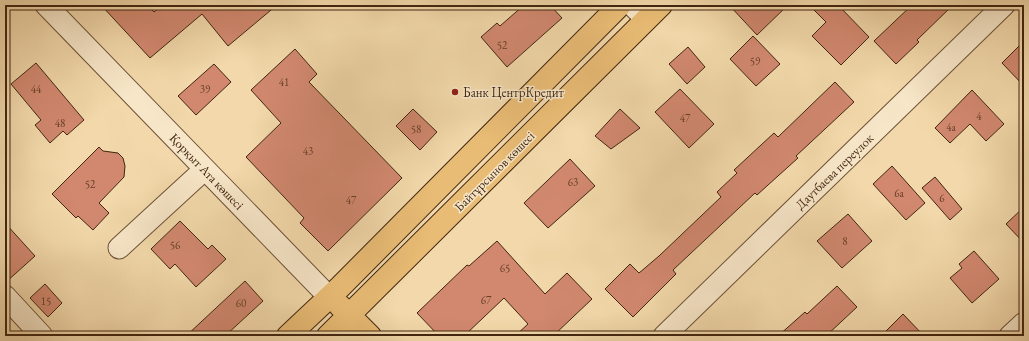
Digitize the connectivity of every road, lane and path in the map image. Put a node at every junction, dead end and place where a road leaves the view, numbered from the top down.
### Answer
1 (46, 5) edge
2 (620, 5) edge
3 (1004, 5) edge
4 (646, 10) edge
5 (205, 169) junction
6 (119, 248) dead end
7 (5, 296) edge
8 (330, 298) junction
9 (350, 315) junction
10 (1024, 323) edge
11 (42, 336) edge
12 (288, 336) edge
13 (328, 336) edge
14 (370, 336) edge
15 (664, 336) edge
16 (1010, 336) edge

1 - 5 street, Қорқыт Ата көшесі
2 - 8 main road, Байтұрсынов көшесі
3 - 15 street, Даутбаева переулок
4 - 9 main road, Байтұрсынов көшесі
5 - 6 street
5 - 8 street, Қорқыт Ата көшесі
7 - 11 street
8 - 9 main road, Қорқыт Ата көшесі
8 - 12 main road, Байтұрсынов көшесі
9 - 13 main road, Байтұрсынов көшесі
9 - 14 main road, Қорқыт Ата көшесі
10 - 16 street

